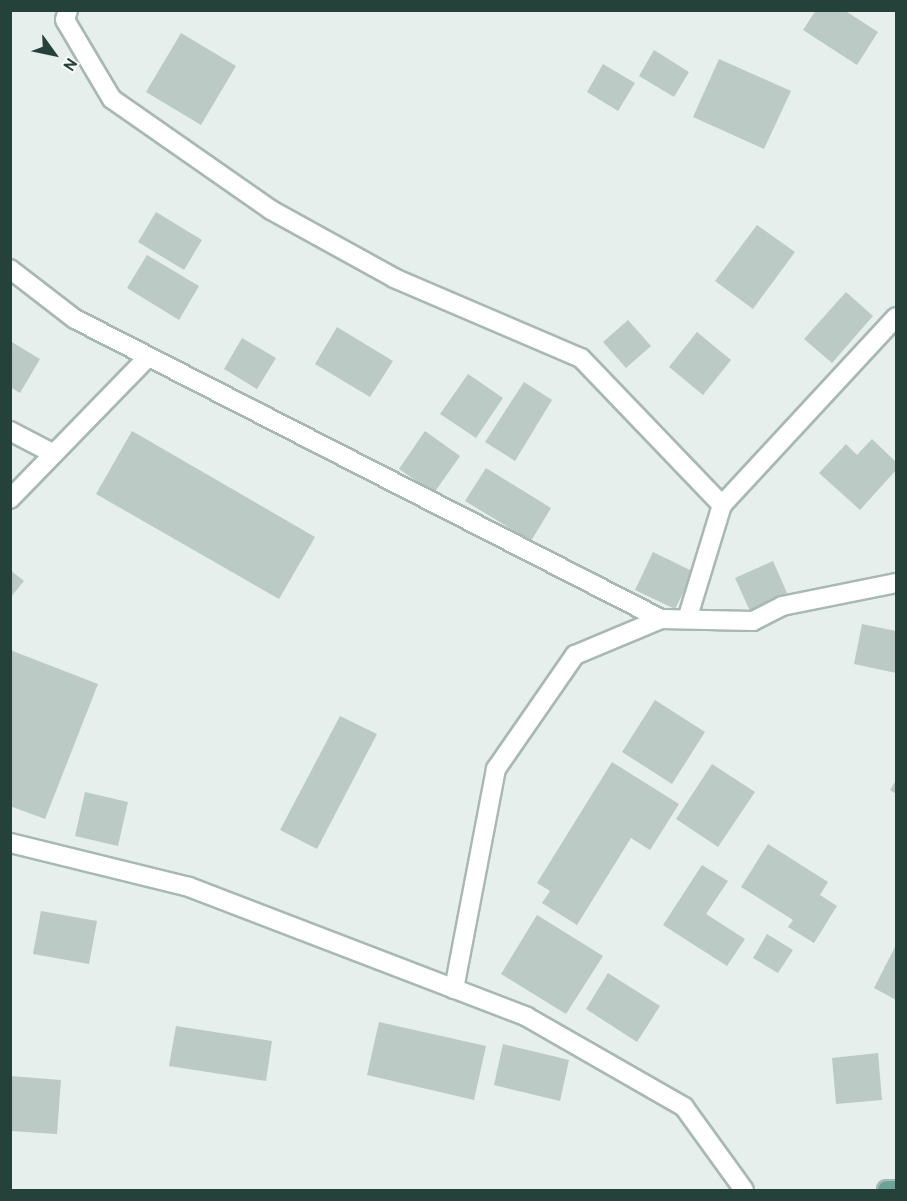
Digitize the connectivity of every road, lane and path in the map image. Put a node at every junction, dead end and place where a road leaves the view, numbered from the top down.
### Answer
1 (68, 10) edge
2 (10, 269) edge
3 (897, 318) edge
4 (148, 357) junction
5 (10, 431) edge
6 (52, 453) junction
7 (10, 499) edge
8 (722, 505) junction
9 (897, 583) edge
10 (688, 616) junction
11 (660, 619) junction
12 (10, 843) edge
13 (454, 989) junction
14 (897, 1190) edge
15 (744, 1191) edge
16 (887, 1191) edge

1 - 8 street
2 - 4 street
3 - 8 street
4 - 6 street
4 - 11 street
5 - 6 street
6 - 7 street
8 - 10 street
9 - 10 street
10 - 11 street
11 - 13 street
12 - 13 street
13 - 15 street
14 - 16 main road

